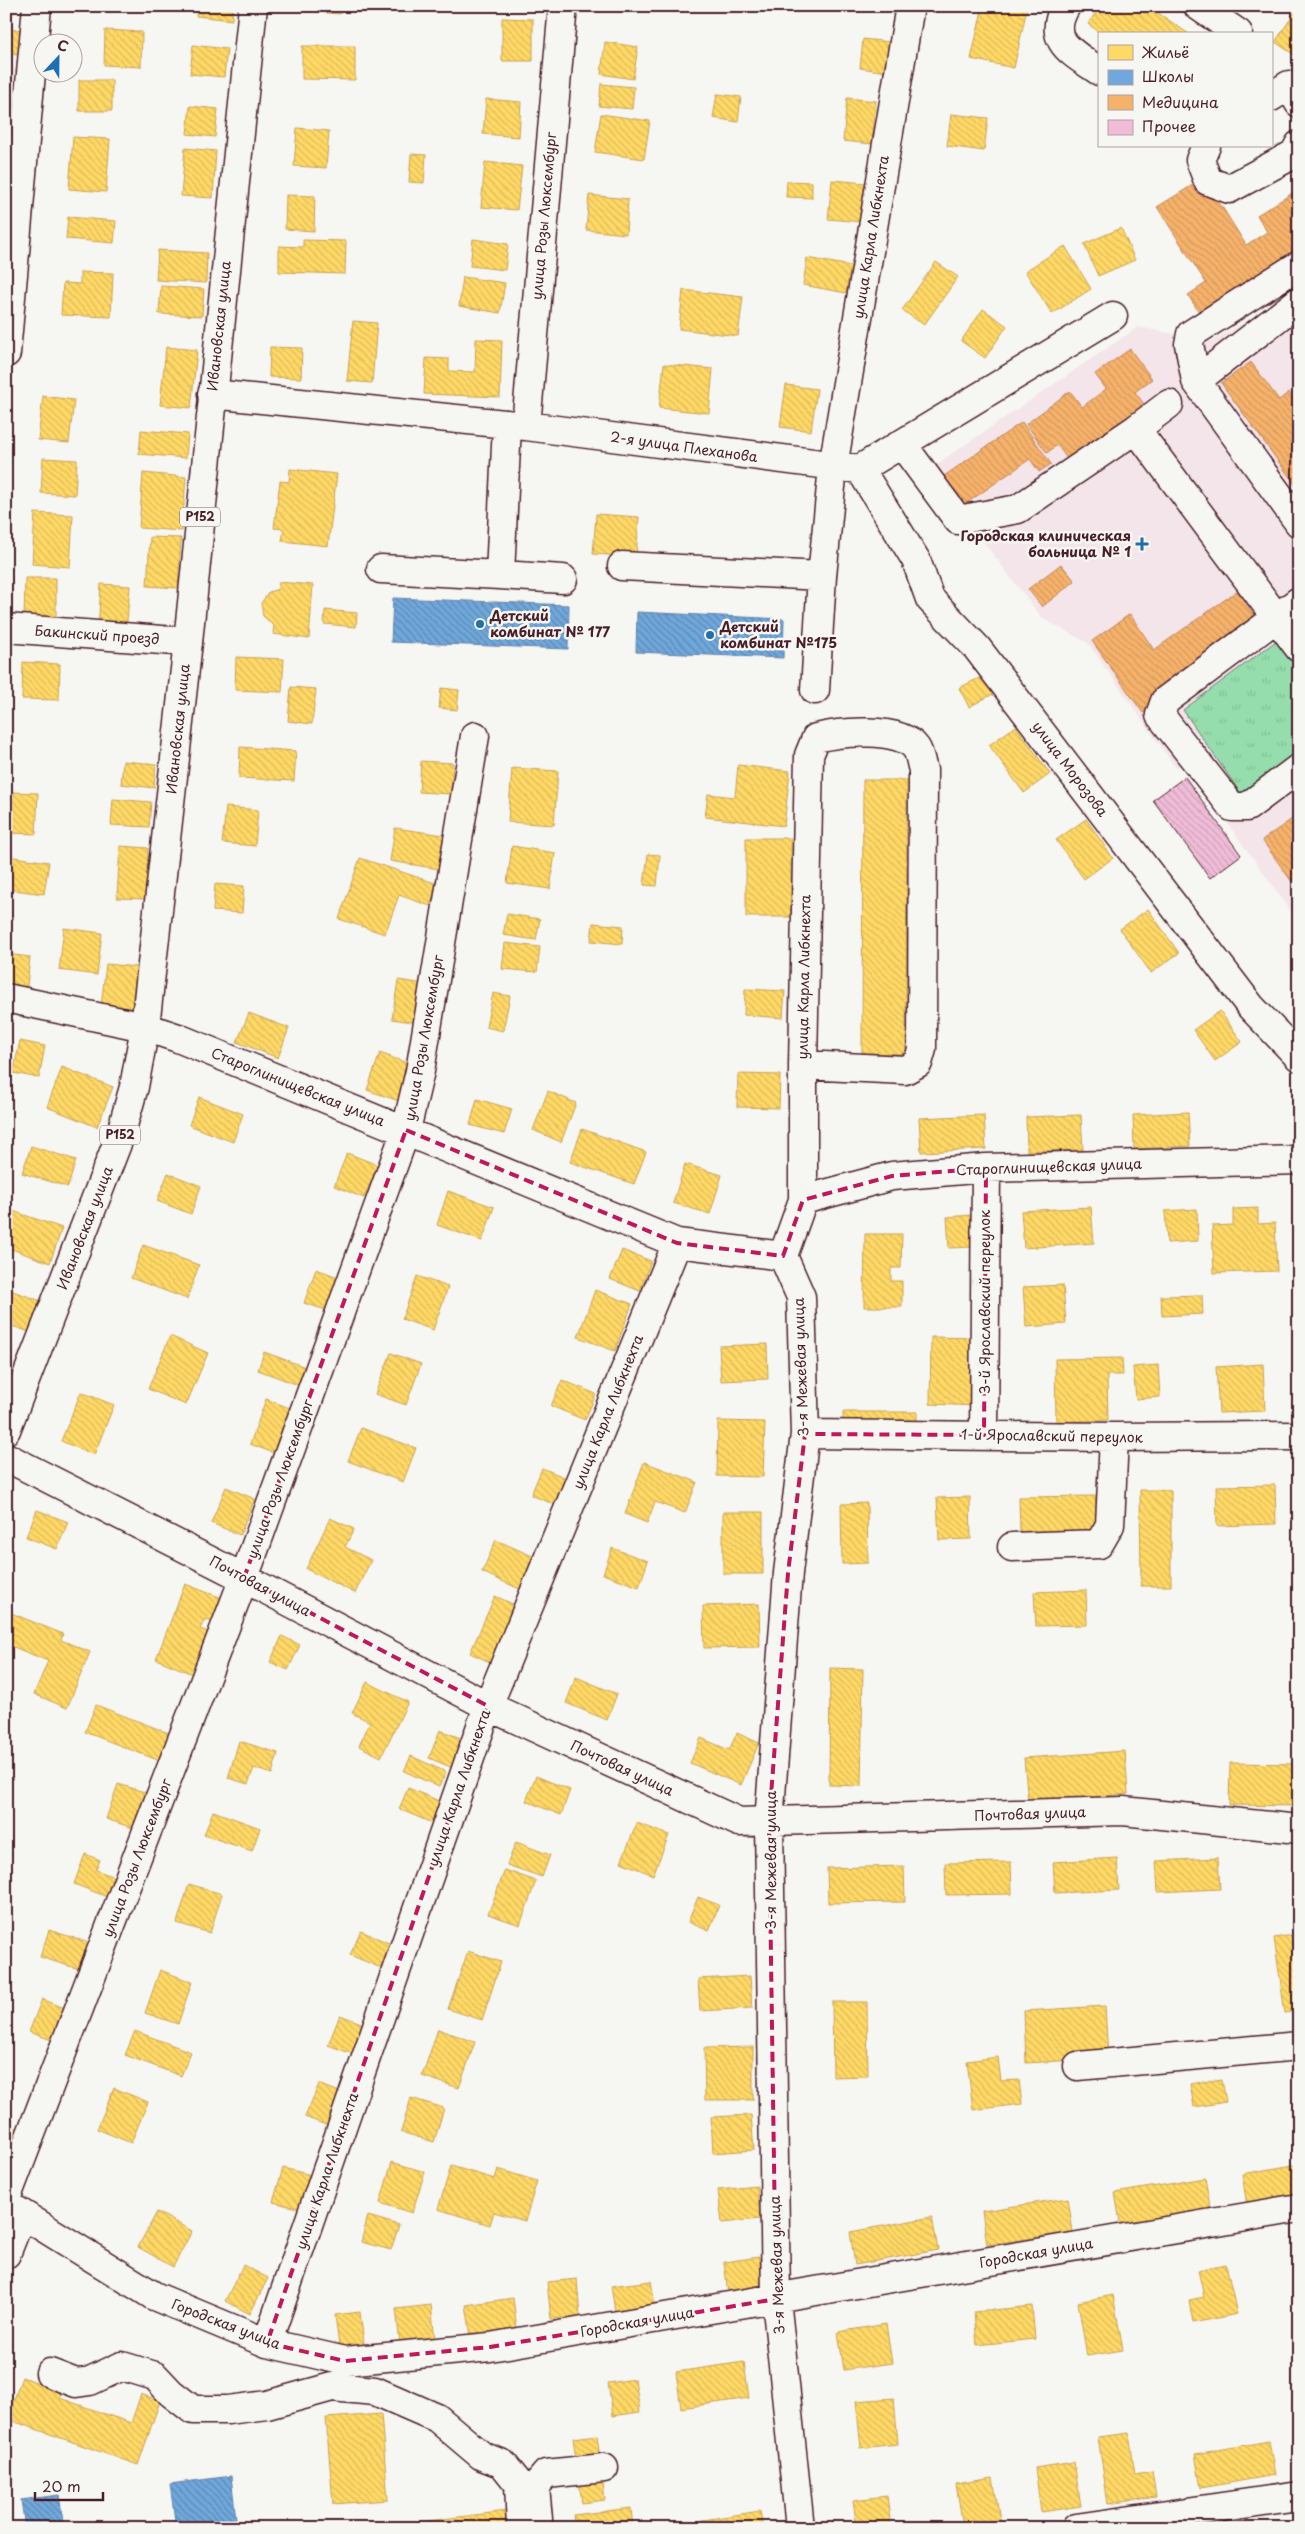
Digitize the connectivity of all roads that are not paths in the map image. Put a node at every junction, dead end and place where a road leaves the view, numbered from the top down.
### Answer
1 (37, 6) edge
2 (252, 6) edge
3 (563, 6) edge
4 (910, 6) edge
5 (1066, 6) edge
6 (1198, 6) edge
7 (1237, 32) edge
8 (1098, 69) edge
9 (1299, 145) edge
10 (1205, 148) edge
11 (1299, 265) edge
12 (1299, 301) edge
13 (1113, 316) dead end
14 (6, 353) edge
15 (1196, 380) junction
16 (212, 394) junction
17 (1168, 404) dead end
18 (516, 425) junction
19 (1136, 429) junction
20 (902, 444) junction
21 (833, 467) junction
22 (860, 470) junction
23 (1299, 523) edge
24 (622, 566) dead end
25 (381, 569) dead end
26 (500, 575) junction
27 (822, 576) junction
28 (563, 579) dead end
29 (1299, 601) edge
30 (1277, 617) junction
31 (6, 628) edge
32 (188, 642) junction
33 (1299, 648) edge
34 (815, 690) dead end
35 (475, 736) dead end
36 (1299, 768) edge
37 (6, 998) edge
38 (146, 1027) junction
39 (1299, 1057) edge
40 (803, 1065) junction
41 (406, 1130) junction
42 (1299, 1160) edge
43 (986, 1168) junction
44 (803, 1200) junction
45 (677, 1243) junction
46 (783, 1256) junction
47 (6, 1430) edge
48 (805, 1434) junction
49 (984, 1435) junction
50 (1299, 1436) edge
51 (1114, 1437) junction
52 (6, 1457) edge
53 (1012, 1547) dead end
54 (244, 1578) junction
55 (488, 1706) junction
56 (769, 1822) junction
57 (1299, 1829) edge
58 (1299, 2046) edge
59 (1078, 2066) dead end
60 (12, 2206) edge
61 (1299, 2208) edge
62 (6, 2254) edge
63 (776, 2299) junction
64 (267, 2343) junction
65 (50, 2373) dead end
66 (604, 2468) dead end
67 (1299, 2496) edge
68 (521, 2528) edge
69 (539, 2528) edge
70 (800, 2528) edge
71 (1076, 2528) edge

1 - 14 street
2 - 16 street, Ивановская улица / Р152
3 - 18 street, улица Розы Люксембург
4 - 21 street, улица Карла Либкнехта
5 - 8 street
6 - 7 street
9 - 10 street
11 - 15 street
12 - 15 street
13 - 20 street
15 - 23 street
16 - 18 street, 2-я улица Плеханова
16 - 32 street, Ивановская улица / Р152
17 - 19 street
18 - 21 street, 2-я улица Плеханова
18 - 26 street, улица Розы Люксембург
19 - 20 street
19 - 30 street
20 - 22 street
21 - 22 street, 2-я улица Плеханова
21 - 27 street, улица Карла Либкнехта
22 - 39 street, улица Морозова
24 - 27 street
25 - 26 street
26 - 28 street
27 - 34 street, улица Карла Либкнехта
29 - 30 street
30 - 33 street
30 - 36 street
31 - 32 street, Бакинский проезд
32 - 38 street, Ивановская улица / Р152
35 - 41 street, улица Розы Люксембург
37 - 38 street, Староглинищевская улица
38 - 41 street, Староглинищевская улица
38 - 47 street, Ивановская улица / Р152
40 - 40 street, улица Карла Либкнехта
40 - 44 street, улица Карла Либкнехта
41 - 45 street, Староглинищевская улица
41 - 54 street, улица Розы Люксембург
42 - 43 street, Староглинищевская улица
43 - 44 street, Староглинищевская улица
43 - 49 street, 3-й Ярославский переулок
44 - 46 street
45 - 46 street, Староглинищевская улица
45 - 55 street, улица Карла Либкнехта
46 - 48 street, 3-я Межевая улица
48 - 49 street, 1-й Ярославский переулок
48 - 56 street, 3-я Межевая улица
49 - 51 street, 1-й Ярославский переулок
50 - 51 street, 1-й Ярославский переулок
51 - 53 street
52 - 54 street, Почтовая улица
54 - 55 street, Почтовая улица
54 - 60 street, улица Розы Люксембург
55 - 56 street, Почтовая улица
55 - 64 street, улица Карла Либкнехта
56 - 57 street, Почтовая улица
56 - 63 street, 3-я Межевая улица
58 - 59 street
60 - 62 street, улица Розы Люксембург
60 - 64 street, Городская улица
61 - 63 street, Городская улица
63 - 64 street, Городская улица
63 - 70 street, 3-я Межевая улица
65 - 68 street
66 - 69 street
67 - 71 street

